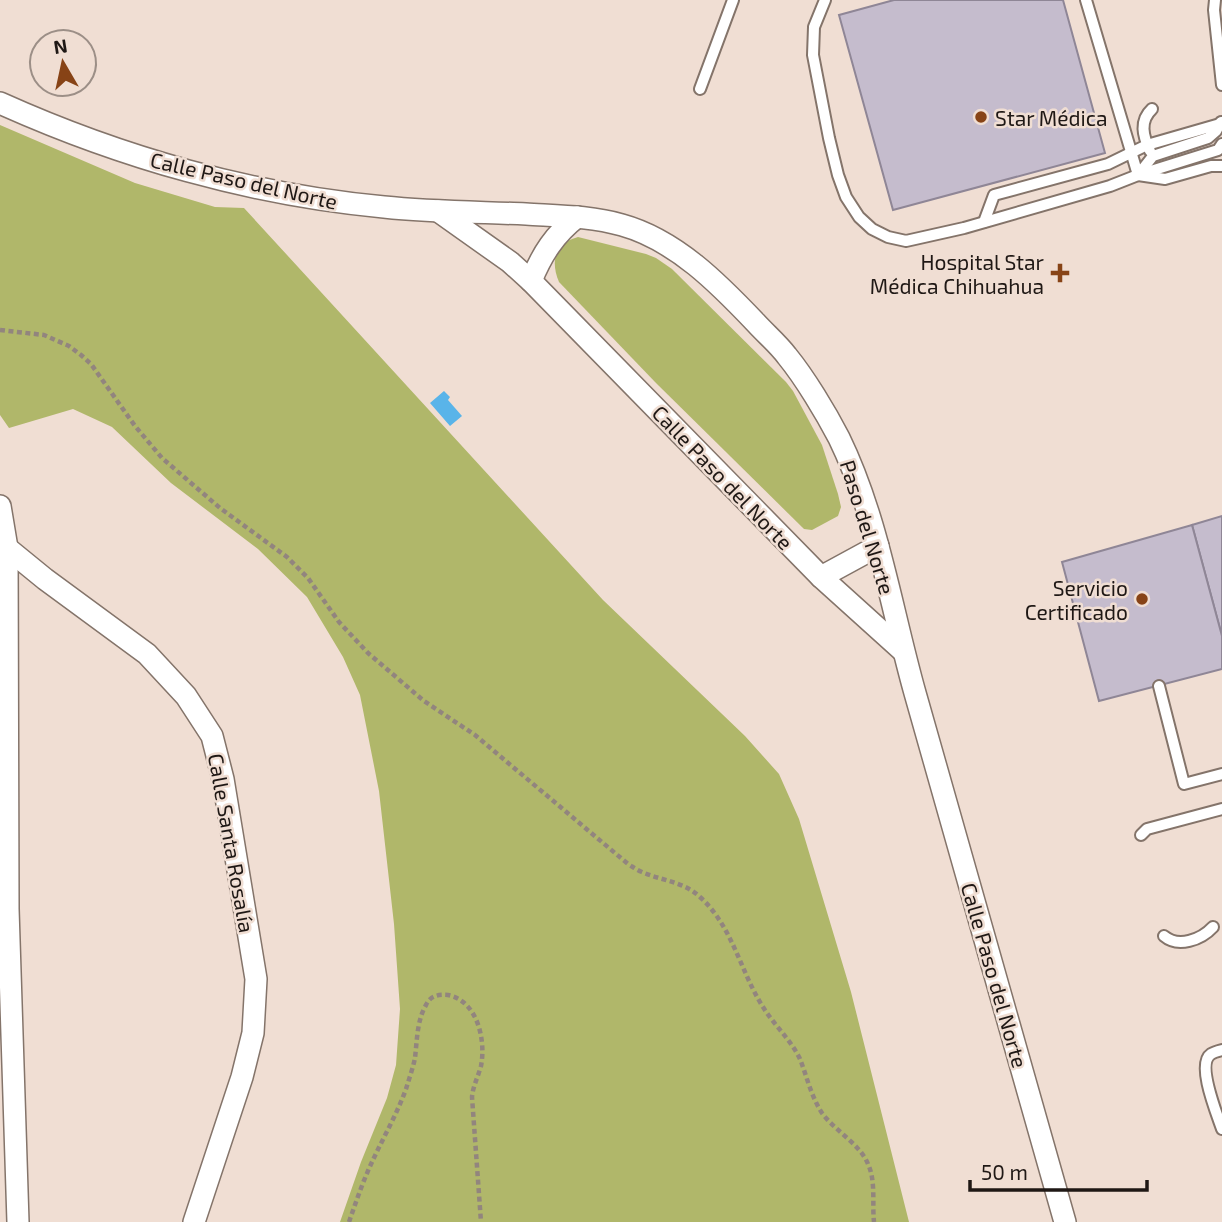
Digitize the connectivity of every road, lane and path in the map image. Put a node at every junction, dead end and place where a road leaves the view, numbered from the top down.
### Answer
1 (733, 0) edge
2 (825, 0) edge
3 (1086, 0) edge
4 (1214, 0) edge
5 (1222, 85) edge
6 (700, 89) dead end
7 (0, 103) edge
8 (1152, 109) dead end
9 (1221, 121) edge
10 (1222, 144) edge
11 (1147, 145) junction
12 (1132, 152) junction
13 (1153, 156) junction
14 (1222, 166) edge
15 (1162, 174) junction
16 (1138, 175) junction
17 (436, 210) junction
18 (577, 217) junction
19 (984, 222) junction
20 (531, 281) junction
21 (0, 330) edge
22 (0, 506) edge
23 (878, 546) junction
24 (6, 548) junction
25 (821, 577) junction
26 (903, 651) junction
27 (1159, 686) dead end
28 (1222, 774) edge
29 (1222, 809) edge
30 (1141, 835) dead end
31 (1213, 927) dead end
32 (1164, 936) dead end
33 (1222, 1050) edge
34 (1222, 1129) edge
35 (18, 1222) edge
36 (194, 1222) edge
37 (349, 1222) edge
38 (481, 1222) edge
39 (874, 1222) edge
40 (1065, 1222) edge

1 - 6 lane
2 - 19 lane
3 - 12 lane
4 - 5 lane
7 - 17 street, Calle Paso del Norte
8 - 11 lane
9 - 11 lane
9 - 13 lane
10 - 15 lane
11 - 12 lane
11 - 13 lane
11 - 16 lane
12 - 16 lane
12 - 19 lane
13 - 15 lane
13 - 16 lane
14 - 15 lane
15 - 16 lane
16 - 19 lane
17 - 18 street, Paso del Norte
17 - 20 street, Calle Paso del Norte
18 - 20 street
18 - 23 street, Paso del Norte
20 - 25 street, Calle Paso del Norte
21 - 39 path
22 - 24 street
23 - 25 street
23 - 26 street, Paso del Norte
24 - 35 street
24 - 36 street, Calle Santa Rosalía
25 - 26 street, Calle Paso del Norte
26 - 40 street, Calle Paso del Norte
27 - 28 lane
29 - 30 lane
31 - 32 lane
33 - 34 lane
37 - 38 path

